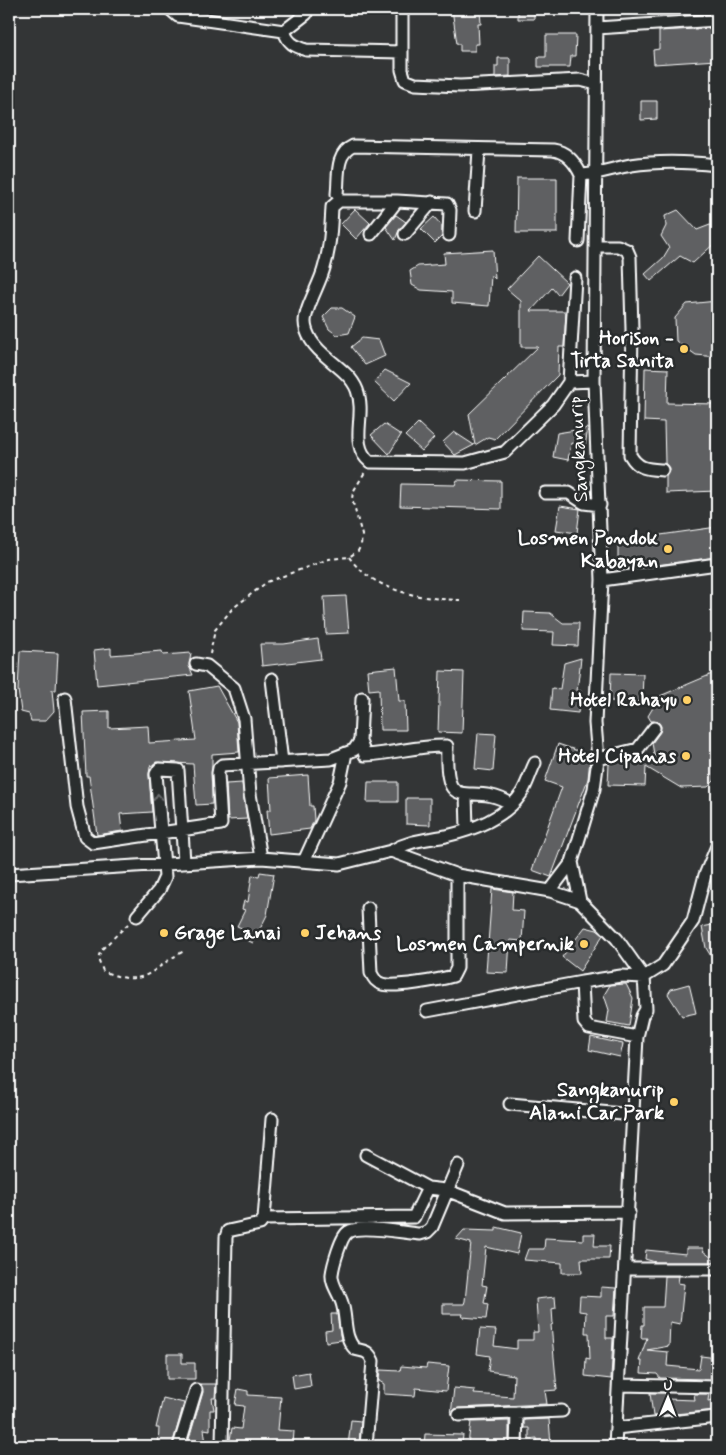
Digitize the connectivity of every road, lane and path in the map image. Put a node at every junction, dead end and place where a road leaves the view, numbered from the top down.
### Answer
1 (170, 9) edge
2 (402, 9) edge
3 (597, 9) edge
4 (306, 14) dead end
5 (717, 20) edge
6 (597, 28) junction
7 (284, 31) junction
8 (402, 52) junction
9 (596, 84) junction
10 (478, 150) junction
11 (717, 165) edge
12 (581, 174) junction
13 (597, 174) junction
14 (338, 194) dead end
15 (397, 201) junction
16 (432, 202) junction
17 (475, 211) dead end
18 (372, 234) dead end
19 (405, 234) dead end
20 (449, 235) dead end
21 (578, 241) dead end
22 (596, 246) junction
23 (575, 278) dead end
24 (594, 381) junction
25 (569, 382) junction
26 (370, 462) junction
27 (662, 470) dead end
28 (545, 493) dead end
29 (600, 505) junction
30 (349, 557) junction
31 (717, 564) edge
32 (602, 580) junction
33 (460, 600) dead end
34 (202, 665) joint
35 (272, 679) dead end
36 (65, 698) dead end
37 (362, 698) dead end
38 (654, 728) dead end
39 (360, 741) junction
40 (346, 753) junction
41 (598, 759) junction
42 (282, 762) junction
43 (248, 763) junction
44 (534, 763) dead end
45 (466, 795) junction
46 (511, 804) junction
47 (468, 828) junction
48 (183, 831) junction
49 (161, 832) junction
50 (717, 846) edge
51 (391, 851) junction
52 (261, 858) junction
53 (304, 860) junction
54 (184, 862) junction
55 (572, 862) junction
56 (162, 863) junction
57 (9, 874) edge
58 (457, 875) junction
59 (550, 891) junction
60 (580, 901) junction
61 (368, 908) dead end
62 (137, 916) joint
63 (186, 950) dead end
64 (644, 977) junction
65 (582, 982) junction
66 (428, 1011) dead end
67 (637, 1037) junction
68 (510, 1104) dead end
69 (634, 1116) junction
70 (272, 1119) dead end
71 (366, 1155) dead end
72 (458, 1165) dead end
73 (428, 1188) junction
74 (446, 1190) junction
75 (629, 1212) junction
76 (264, 1219) junction
77 (626, 1269) junction
78 (717, 1269) edge
79 (620, 1385) junction
80 (717, 1387) edge
81 (196, 1390) dead end
82 (562, 1411) dead end
83 (517, 1413) junction
84 (459, 1415) dead end
85 (717, 1417) edge
86 (616, 1428) junction
87 (179, 1446) edge
88 (222, 1446) edge
89 (366, 1446) edge
90 (516, 1446) edge
91 (615, 1446) edge

1 - 7 street
2 - 8 street
3 - 6 street, Sangkanurip
4 - 7 street
5 - 6 street
6 - 9 street, Sangkanurip
7 - 8 street
8 - 9 street
9 - 13 street, Sangkanurip
10 - 12 street
10 - 14 street
10 - 17 street
11 - 13 street
12 - 13 street
12 - 21 street
13 - 22 street, Sangkanurip
15 - 16 street
15 - 18 street
15 - 26 street
16 - 19 street
16 - 20 street
22 - 24 street, Sangkanurip
22 - 27 street
23 - 25 street
24 - 25 street
24 - 29 street, Sangkanurip
25 - 26 street
26 - 30 path
28 - 29 street
29 - 32 street, Sangkanurip
30 - 33 path
30 - 34 path
31 - 32 street
32 - 41 street, Sangkanurip
34 - 43 street
35 - 42 street
36 - 49 street
37 - 39 street
38 - 41 street
39 - 40 street
39 - 45 street
40 - 42 street
40 - 53 street
41 - 55 street, Sangkanurip
42 - 43 street
43 - 48 street
43 - 52 street
44 - 46 street
45 - 46 street
45 - 47 street
46 - 47 street
47 - 51 street
48 - 49 street
49 -> 48 street
48 - 54 street
49 - 56 street
50 - 64 street
51 - 53 street
51 - 58 street
52 - 53 street
52 - 54 street
54 - 56 street
55 - 59 street, Sangkanurip
55 - 60 street
56 - 57 street
56 - 62 street
58 - 59 street
58 - 61 street
59 - 60 street
60 - 64 street
62 - 63 path
64 - 65 street
64 - 67 street
65 - 66 street
65 - 67 street
67 - 69 street
68 - 69 street
69 - 75 street
70 - 76 street
71 - 73 street
72 - 74 street
73 - 74 street
73 - 76 street
74 - 75 street
74 - 89 street
75 - 77 street
76 - 88 street
77 - 78 street
77 - 79 street
79 - 80 street
79 - 86 street
81 - 87 street
82 - 83 street
83 - 84 street
83 - 90 street
85 - 86 street
86 - 91 street

